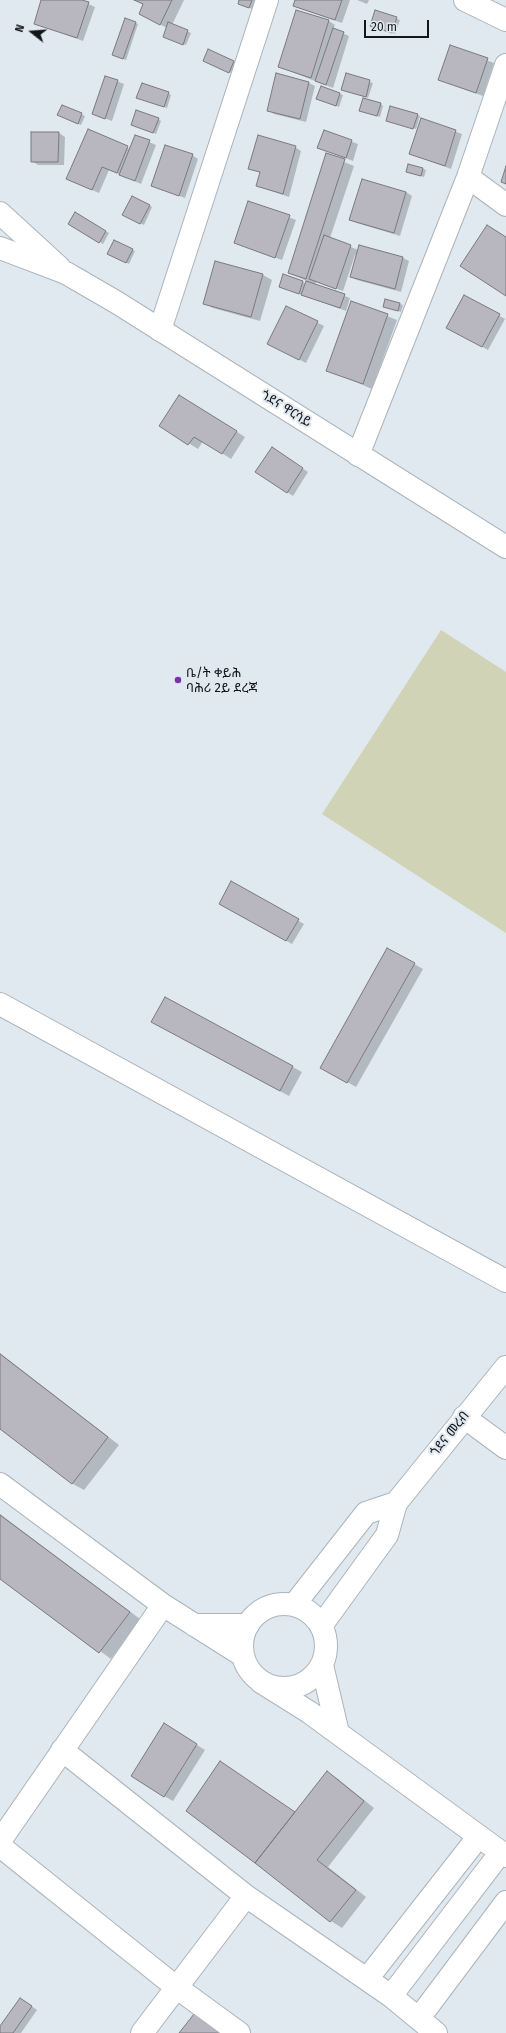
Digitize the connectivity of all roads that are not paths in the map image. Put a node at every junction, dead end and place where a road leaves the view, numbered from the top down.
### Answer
1 (267, 0) edge
2 (469, 1) edge
3 (506, 20) edge
4 (506, 65) edge
5 (468, 177) junction
6 (506, 205) edge
7 (0, 213) edge
8 (0, 248) edge
9 (66, 273) junction
10 (160, 330) junction
11 (358, 454) junction
12 (506, 547) edge
13 (0, 1004) edge
14 (506, 1281) edge
15 (506, 1367) edge
16 (464, 1417) junction
17 (506, 1448) edge
18 (0, 1484) edge
19 (396, 1503) junction
20 (328, 1561) junction
21 (353, 1580) junction
22 (163, 1605) junction
23 (294, 1605) junction
24 (194, 1625) junction
25 (248, 1625) junction
26 (321, 1626) junction
27 (242, 1655) junction
28 (322, 1665) junction
29 (261, 1682) junction
30 (338, 1733) junction
31 (62, 1750) junction
32 (479, 1836) junction
33 (0, 1841) edge
34 (0, 1846) edge
35 (504, 1854) edge
36 (246, 1896) junction
37 (506, 1902) edge
38 (367, 1979) junction
39 (176, 1987) junction
40 (390, 1996) junction
41 (418, 2018) junction
42 (142, 2033) edge
43 (239, 2033) edge
44 (436, 2033) edge

1 - 10 street
2 - 3 street
4 - 5 street
5 - 6 street
5 - 11 street
7 - 9 street, ጎደና ዋርሳይ
8 - 9 street, ጎደና ዋርሳይ
9 - 10 street, ጎደና ዋርሳይ
10 - 11 street, ጎደና ዋርሳይ
11 - 12 street, ጎደና ዋርሳይ
13 - 14 street
15 - 16 street, ጎደና መረብ
16 - 17 street
16 - 19 street, ጎደና መረብ
18 - 22 street
19 - 20 street
19 - 21 street, ጎደና መረብ
20 - 21 street
20 - 23 street
21 - 26 street, ጎደና መረብ
22 - 24 street
22 - 31 street
23 - 25 street
23 - 26 street
24 - 25 street
24 - 27 street
25 - 27 street
26 - 28 street
27 - 29 street
28 - 29 street
28 - 30 street
29 - 30 street
30 - 32 street
31 - 33 street
31 - 36 street
32 - 35 street
32 - 38 street
34 - 39 street
35 - 40 street
36 - 38 street
36 - 39 street
37 - 41 street
38 - 40 street
39 - 42 street
39 - 43 street
40 - 41 street
41 - 44 street

